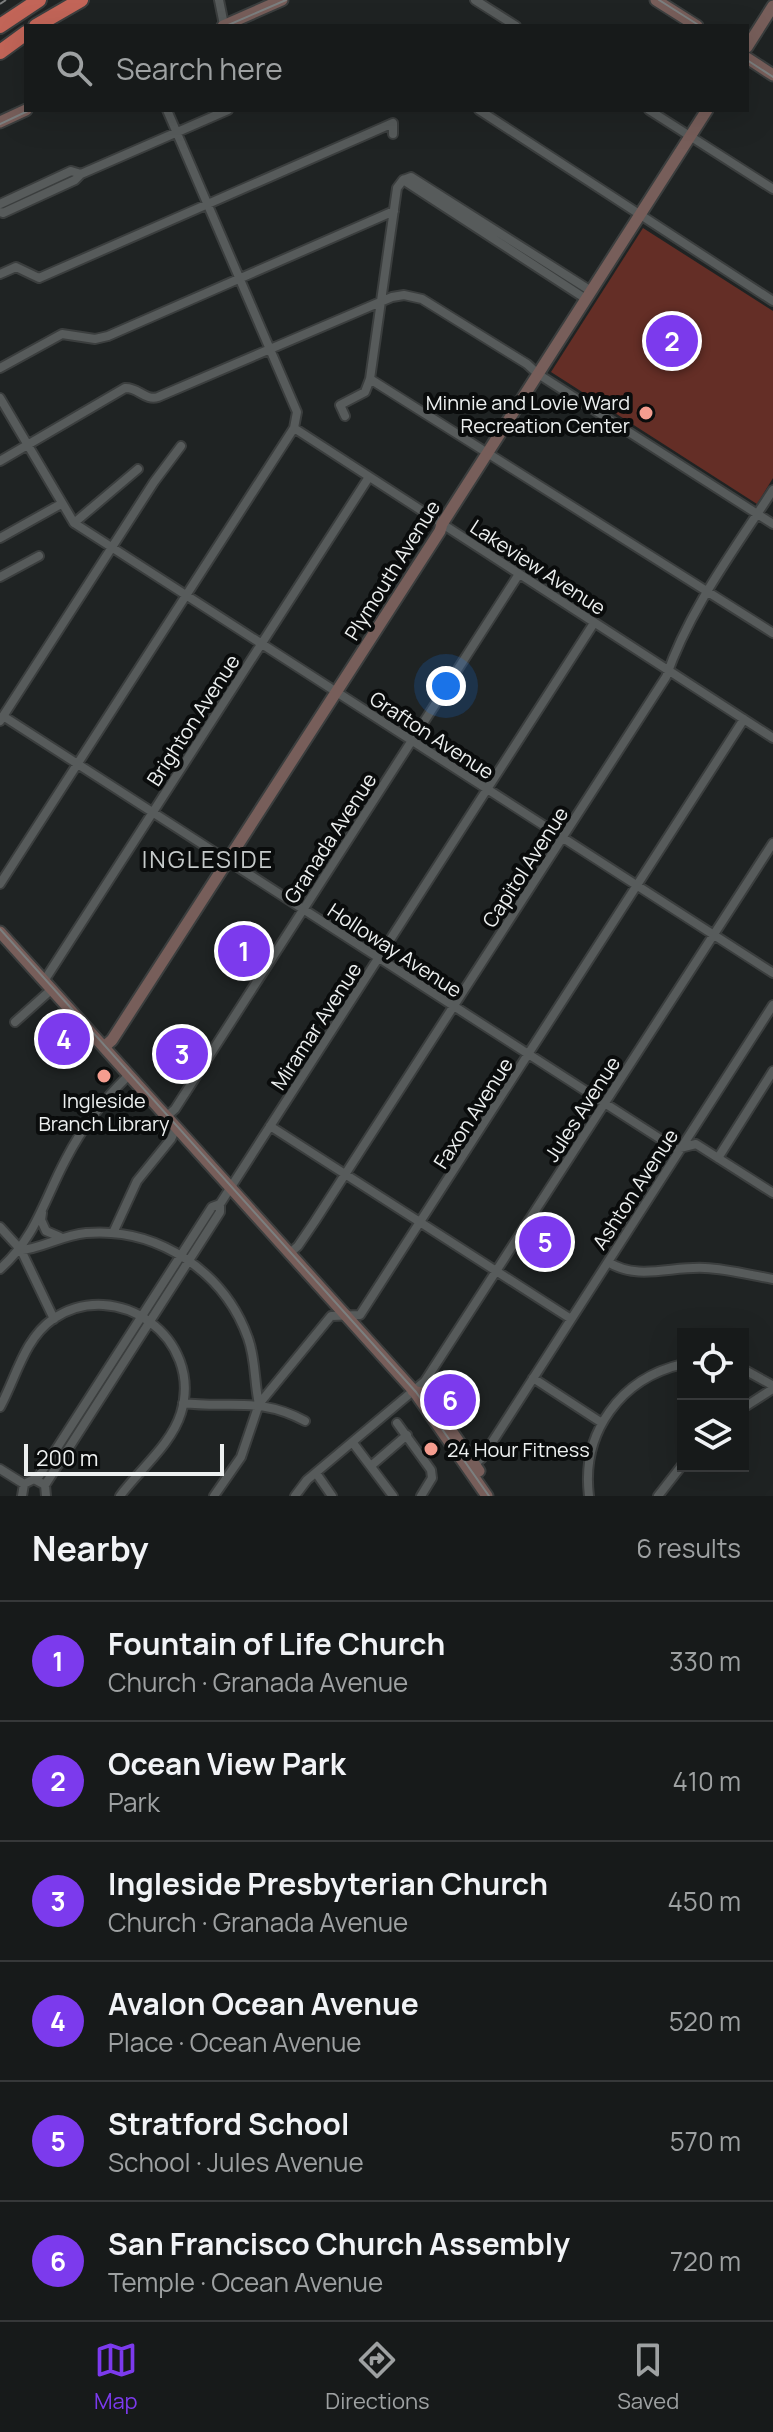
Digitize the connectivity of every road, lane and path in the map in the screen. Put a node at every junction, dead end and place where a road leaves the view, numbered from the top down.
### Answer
1 (39, 0) edge
2 (81, 0) edge
3 (219, 0) edge
4 (282, 0) edge
5 (475, 0) edge
6 (656, 0) edge
7 (773, 6) edge
8 (39, 24) edge
9 (224, 24) edge
10 (228, 24) edge
11 (513, 24) edge
12 (694, 24) edge
13 (0, 26) edge
14 (24, 34) edge
15 (749, 44) edge
16 (0, 52) edge
17 (749, 59) edge
18 (773, 75) edge
19 (24, 111) edge
20 (168, 112) edge
21 (224, 112) edge
22 (482, 112) edge
23 (652, 112) edge
24 (706, 112) edge
25 (0, 122) edge
26 (177, 133) junction
27 (393, 134) dead end
28 (690, 136) junction
29 (81, 174) junction
30 (773, 189) edge
31 (0, 204) edge
32 (208, 205) junction
33 (394, 211) junction
34 (0, 212) edge
35 (640, 214) junction
36 (0, 274) edge
37 (240, 279) junction
38 (589, 295) junction
39 (773, 301) edge
40 (381, 304) junction
41 (270, 350) junction
42 (0, 368) edge
43 (538, 374) junction
44 (370, 379) junction
45 (0, 398) edge
46 (345, 416) dead end
47 (294, 428) junction
48 (27, 445) junction
49 (181, 446) dead end
50 (487, 454) junction
51 (0, 461) edge
52 (138, 469) dead end
53 (369, 477) junction
54 (773, 490) edge
55 (61, 504) junction
56 (758, 514) junction
57 (74, 523) junction
58 (442, 524) junction
59 (773, 524) edge
60 (0, 538) edge
61 (112, 547) junction
62 (39, 556) dead end
63 (519, 574) junction
64 (0, 577) edge
65 (707, 593) junction
66 (186, 595) junction
67 (594, 623) junction
68 (773, 633) edge
69 (261, 643) junction
70 (668, 670) junction
71 (337, 692) junction
72 (2, 719) edge
73 (744, 719) junction
74 (773, 738) edge
75 (412, 740) junction
76 (78, 764) junction
77 (487, 790) junction
78 (153, 811) junction
79 (562, 838) junction
80 (773, 843) edge
81 (228, 860) junction
82 (0, 884) edge
83 (638, 887) junction
84 (303, 909) junction
85 (0, 923) edge
86 (0, 932) edge
87 (713, 935) junction
88 (379, 959) junction
89 (773, 973) edge
90 (48, 982) junction
91 (773, 1005) edge
92 (454, 1007) junction
93 (15, 1022) dead end
94 (104, 1047) junction
95 (529, 1056) junction
96 (773, 1071) edge
97 (129, 1075) junction
98 (605, 1104) junction
99 (166, 1117) junction
100 (270, 1126) junction
101 (176, 1128) junction
102 (681, 1148) junction
103 (718, 1158) junction
104 (345, 1174) junction
105 (230, 1188) junction
106 (773, 1193) edge
107 (220, 1204) junction
108 (42, 1213) junction
109 (420, 1222) junction
110 (0, 1227) edge
111 (113, 1233) junction
112 (61, 1237) junction
113 (21, 1250) junction
114 (290, 1253) junction
115 (181, 1255) junction
116 (189, 1261) junction
117 (608, 1262) junction
118 (0, 1269) edge
119 (496, 1271) junction
120 (773, 1279) edge
121 (341, 1316) junction
122 (146, 1318) junction
123 (54, 1319) junction
124 (571, 1319) junction
125 (677, 1365) edge
126 (749, 1373) edge
127 (533, 1378) junction
128 (772, 1388) edge
129 (414, 1391) junction
130 (183, 1403) junction
131 (259, 1404) junction
132 (749, 1404) edge
133 (0, 1407) edge
134 (305, 1421) dead end
135 (397, 1423) dead end
136 (602, 1423) junction
137 (407, 1435) junction
138 (353, 1443) junction
139 (372, 1465) junction
140 (472, 1466) junction
141 (0, 1469) edge
142 (677, 1472) edge
143 (316, 1473) junction
144 (41, 1482) junction
145 (24, 1484) junction
146 (22, 1496) edge
147 (46, 1496) edge
148 (120, 1496) edge
149 (214, 1496) edge
150 (295, 1496) edge
151 (332, 1496) edge
152 (393, 1496) edge
153 (421, 1496) edge
154 (487, 1496) edge
155 (589, 1496) edge
156 (658, 1496) edge

1 - 13 highway
2 - 8 highway
3 - 9 street
4 - 10 street
5 - 11 street
6 - 12 street
7 - 15 street
14 - 16 highway
17 - 18 street
19 - 25 street
20 - 26 street
21 - 26 street
22 - 35 street
23 - 28 street
24 - 28 street, Plymouth Avenue
26 - 29 street
26 - 32 street
27 - 32 street
28 - 30 street
28 - 35 street, Plymouth Avenue
29 - 31 street
29 - 34 street
32 - 36 street
32 - 37 street
33 - 37 street
33 - 38 street
33 - 40 street
35 - 38 street, Plymouth Avenue
35 - 39 street
37 - 41 street
37 - 42 street
38 - 43 street, Plymouth Avenue
40 - 41 street
40 - 43 street
40 - 44 street
41 - 47 street
41 - 48 street
43 - 50 street, Plymouth Avenue
43 - 56 street
44 - 46 street
44 - 50 street
45 - 48 street
47 - 53 street, Lakeview Avenue
47 - 66 street
48 - 51 street
48 - 55 street
49 - 61 street
50 - 58 street, Plymouth Avenue
50 - 65 street
52 - 57 street
53 - 58 street, Lakeview Avenue
53 - 69 street, Brighton Avenue
54 - 56 street, Capitol Avenue
55 - 57 street
55 - 60 street
56 - 59 street
56 - 65 street, Capitol Avenue
57 - 61 street, Grafton Avenue
58 - 63 street, Lakeview Avenue
58 - 71 street, Plymouth Avenue
61 - 66 street, Grafton Avenue
61 - 72 street
62 - 64 street
63 - 67 street, Lakeview Avenue
63 - 75 street, Granada Avenue
65 - 68 street
65 - 70 street, Capitol Avenue
66 - 69 street, Grafton Avenue
66 - 76 street
67 - 70 street, Lakeview Avenue
67 - 77 street, Miramar Avenue
69 - 71 street, Grafton Avenue
69 - 78 street, Brighton Avenue
70 - 73 street, Lakeview Avenue
70 - 79 street, Capitol Avenue
71 - 75 street, Grafton Avenue
71 - 81 street, Plymouth Avenue
72 - 76 street, Holloway Avenue
73 - 74 street, Lakeview Avenue
73 - 83 street, Faxon Avenue
75 - 77 street, Grafton Avenue
75 - 84 street, Granada Avenue
76 - 78 street, Holloway Avenue
76 - 82 street
77 - 79 street, Grafton Avenue
77 - 88 street, Miramar Avenue
78 - 81 street, Holloway Avenue
78 - 90 street, Brighton Avenue
79 - 83 street, Grafton Avenue
79 - 92 street, Capitol Avenue
80 - 87 street, Jules Avenue
81 - 84 street, Holloway Avenue
81 - 94 street, Plymouth Avenue
83 - 87 street, Grafton Avenue
83 - 95 street, Faxon Avenue
84 - 88 street, Holloway Avenue
84 - 99 street, Granada Avenue
85 - 90 street
86 - 90 street
87 - 89 street, Grafton Avenue
87 - 98 street, Jules Avenue
88 - 92 street, Holloway Avenue
88 - 100 street, Miramar Avenue
90 - 93 street, Brighton Avenue
90 - 94 street
91 - 102 street, Ashton Avenue
92 - 95 street, Holloway Avenue
92 - 104 street, Capitol Avenue
94 - 97 street
95 - 98 street, Holloway Avenue
95 - 109 street, Faxon Avenue
96 - 103 street
97 - 99 street
97 - 108 street
98 - 102 street, Holloway Avenue
98 - 119 street, Jules Avenue
99 - 101 street
100 - 104 street
100 - 105 street, Miramar Avenue
101 - 105 street
101 - 111 street
102 - 103 street, Holloway Avenue
102 - 117 street, Ashton Avenue
103 - 106 street, Holloway Avenue
104 - 109 street
104 - 114 street, Capitol Avenue
105 - 107 street, Miramar Avenue
105 - 114 street
107 - 115 street, Miramar Avenue
107 - 116 street, Miramar Avenue
108 - 112 street
108 - 113 street
109 - 119 street
109 - 121 street, Faxon Avenue
110 - 113 street
111 - 112 street
111 - 115 street
112 - 113 street
113 - 118 street
113 - 123 street
114 - 121 street
115 - 116 street
115 - 122 street, Miramar Avenue
116 - 122 street, Miramar Avenue
116 - 131 street
117 - 120 street
117 - 124 street, Ashton Avenue
119 - 124 street
119 - 129 street, Jules Avenue
121 - 129 street
121 - 131 street, Faxon Avenue
122 - 123 street
122 - 130 street
122 - 144 street, Miramar Avenue
123 - 133 street
124 - 127 street, Ashton Avenue
125 - 136 street
126 - 128 street
127 - 136 street
127 - 140 street, Ashton Avenue
128 - 132 street
129 - 138 street, Jules Avenue
129 - 140 street
130 - 131 street
130 - 148 street
131 - 134 street
131 - 149 street, Faxon Avenue
135 - 137 street
136 - 155 street
137 - 139 street
137 - 153 street
138 - 139 street
138 - 143 street, Jules Avenue
139 - 152 street
140 - 154 street
141 - 145 street
142 - 156 street
143 - 150 street, Jules Avenue
143 - 151 street
144 - 145 street
144 - 147 street
145 - 146 street

